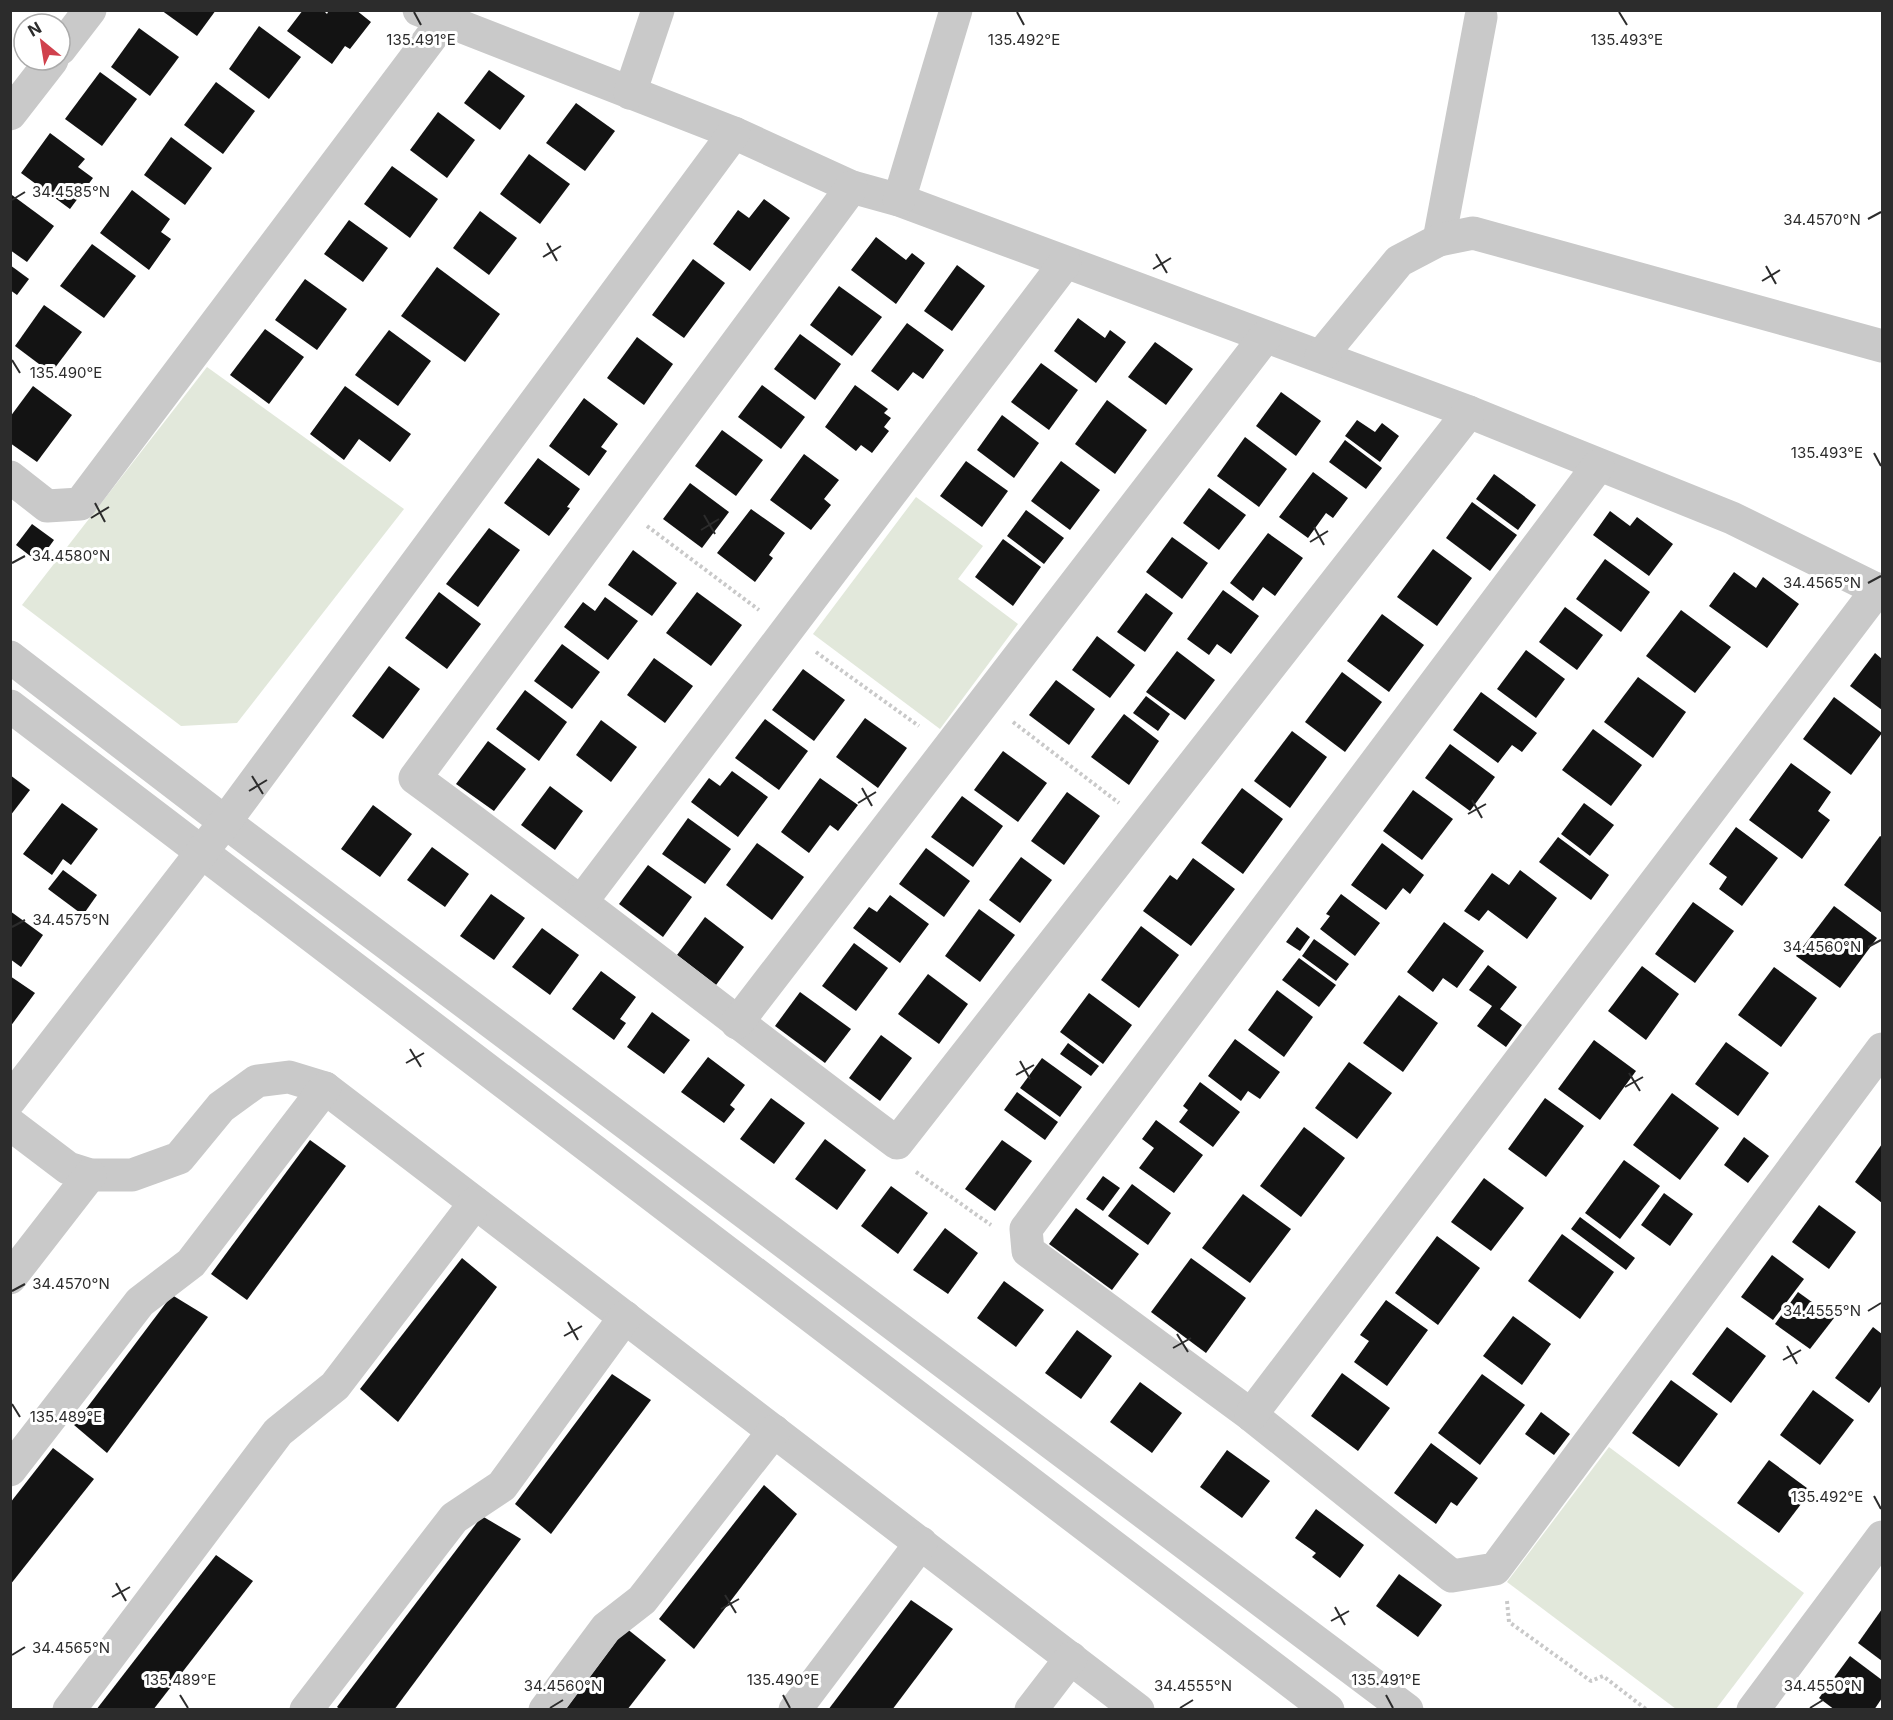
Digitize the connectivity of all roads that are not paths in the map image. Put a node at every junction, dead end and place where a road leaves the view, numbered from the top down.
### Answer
1 (90, 10) edge
2 (658, 10) edge
3 (956, 10) edge
4 (431, 15) edge
5 (1481, 17) dead end
6 (72, 33) edge
7 (43, 72) edge
8 (630, 93) junction
9 (10, 114) edge
10 (734, 134) junction
11 (852, 187) junction
12 (898, 200) junction
13 (1439, 240) junction
14 (1065, 263) junction
15 (1264, 337) junction
16 (1882, 346) edge
17 (1321, 356) junction
18 (1469, 412) junction
19 (1598, 466) junction
20 (10, 477) edge
21 (1880, 590) edge
22 (10, 657) edge
23 (10, 706) edge
24 (225, 822) junction
25 (202, 852) junction
26 (582, 901) junction
27 (737, 1023) junction
28 (1882, 1049) edge
29 (325, 1088) junction
30 (10, 1100) edge
31 (10, 1124) edge
32 (90, 1175) junction
33 (476, 1203) junction
34 (10, 1278) edge
35 (625, 1317) junction
36 (1251, 1415) junction
37 (774, 1431) junction
38 (10, 1470) edge
39 (1882, 1537) edge
40 (921, 1543) junction
41 (1071, 1658) junction
42 (69, 1710) edge
43 (306, 1710) edge
44 (545, 1710) edge
45 (795, 1710) edge
46 (1031, 1710) edge
47 (1138, 1710) edge
48 (1328, 1710) edge
49 (1407, 1710) edge
50 (1753, 1710) edge

1 - 6 street
2 - 8 street
3 - 12 street
4 - 8 street
4 - 20 street
5 - 13 street
7 - 9 street
8 - 10 street
10 - 11 street
10 - 24 street
11 - 12 street
11 - 26 street
12 - 14 street
13 - 16 street
13 - 17 street
14 - 15 street
14 - 26 street
15 - 17 street
15 - 27 street
17 - 18 street
18 - 19 street
18 - 27 street
19 - 21 street
19 - 36 street
21 - 36 street
22 - 24 street
23 - 25 street
24 - 25 street
24 - 49 street
25 - 30 street
25 - 48 street
26 - 27 street
28 - 36 street
29 - 32 street
29 - 33 street
29 - 38 street
31 - 32 street
32 - 34 street
33 - 35 street
33 - 42 street
35 - 37 street
35 - 43 street
37 - 40 street
37 - 44 street
39 - 50 street
40 - 41 street
40 - 45 street
41 - 46 street
41 - 47 street

